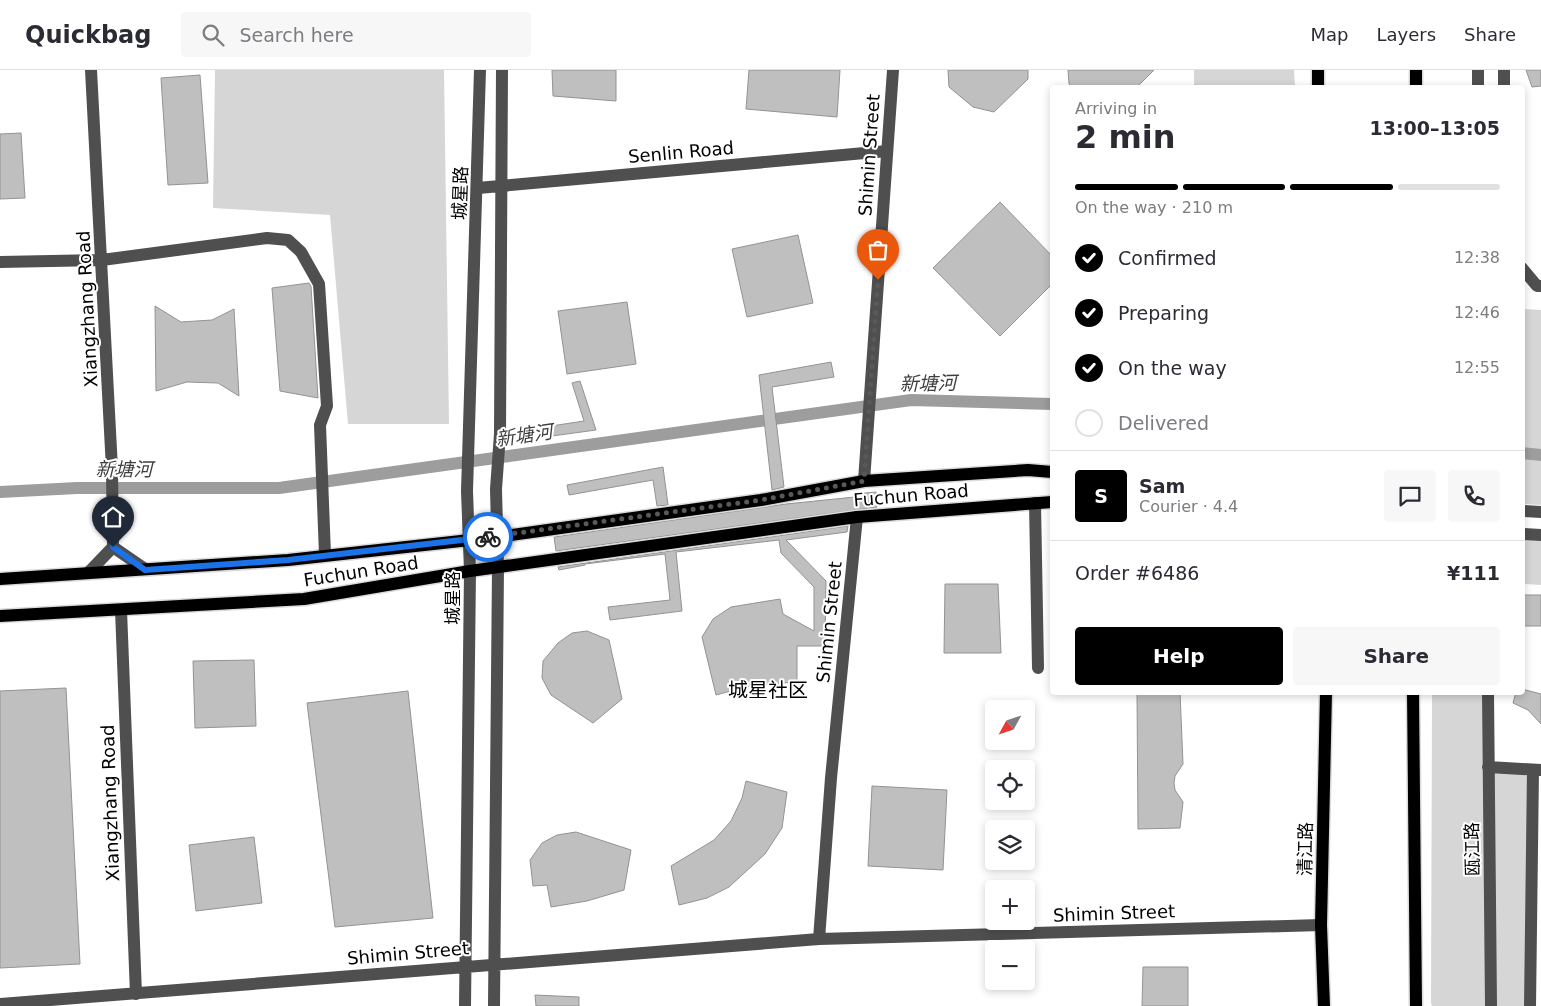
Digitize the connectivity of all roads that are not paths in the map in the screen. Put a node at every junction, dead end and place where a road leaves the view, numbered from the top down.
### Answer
1 (91, 70) edge
2 (480, 70) edge
3 (502, 70) edge
4 (893, 70) edge
5 (1318, 70) edge
6 (1416, 70) edge
7 (1478, 70) edge
8 (1504, 70) edge
9 (1318, 85) edge
10 (1416, 85) edge
11 (1478, 85) edge
12 (1504, 85) edge
13 (887, 151) junction
14 (501, 185) junction
15 (478, 188) junction
16 (102, 260) junction
17 (0, 262) edge
18 (1525, 272) edge
19 (1541, 286) edge
20 (1050, 472) edge
21 (864, 481) junction
22 (1050, 502) edge
23 (1035, 503) junction
24 (1525, 511) edge
25 (1541, 512) edge
26 (857, 517) junction
27 (1525, 534) edge
28 (1541, 535) edge
29 (497, 537) junction
30 (469, 538) junction
31 (113, 547) junction
32 (325, 555) junction
33 (498, 567) junction
34 (145, 570) junction
35 (470, 571) junction
36 (88, 573) junction
37 (0, 579) edge
38 (121, 610) junction
39 (0, 616) edge
40 (1038, 668) dead end
41 (1326, 695) edge
42 (1413, 695) edge
43 (1488, 695) edge
44 (1488, 767) junction
45 (1537, 770) edge
46 (1321, 925) junction
47 (1531, 938) junction
48 (819, 939) junction
49 (1541, 959) edge
50 (494, 964) junction
51 (466, 966) junction
52 (136, 994) junction
53 (0, 1004) edge
54 (466, 1006) edge
55 (494, 1006) edge
56 (1324, 1006) edge
57 (1416, 1006) edge
58 (1491, 1006) edge
59 (1530, 1006) edge

1 - 16 street, Xiangzhang Road
2 - 15 street, 城星路
3 - 14 street
4 - 13 street, Shimin Street
5 - 9 main road
6 - 10 main road
7 - 11 street
8 - 12 street
13 - 14 street, Senlin Road
13 - 21 street, Shimin Street
14 - 15 street, Senlin Road
14 - 29 street
15 - 30 street, 城星路
16 - 17 street
16 - 31 street, Xiangzhang Road
16 - 32 street
18 - 19 street
20 - 21 main road, Fuchun Road
21 - 29 main road, Fuchun Road
22 - 23 main road, Fuchun Road
23 - 26 main road, Fuchun Road
23 - 40 street
24 - 25 street
26 - 33 main road, Fuchun Road
26 - 48 street, Shimin Street
27 - 28 street
29 - 30 main road, Fuchun Road
29 - 33 street
30 - 32 main road, Fuchun Road
30 - 35 street, 城星路
31 - 34 street
31 - 36 street
32 - 34 main road, Fuchun Road
33 - 35 main road, Fuchun Road
33 - 50 street
34 - 36 main road, Fuchun Road
35 - 38 main road, Fuchun Road
35 - 51 street, 城星路
36 - 37 main road, Fuchun Road
38 - 39 main road, Fuchun Road
38 - 52 street, Xiangzhang Road
41 - 46 main road, 清江路
42 - 57 main road
43 - 44 street, 瓯江路
44 - 45 street
44 - 58 street, 瓯江路
45 - 47 street
46 - 48 street, Shimin Street
46 - 56 main road, 清江路
47 - 49 street
47 - 59 street
48 - 50 street, Shimin Street
50 - 51 street, Shimin Street
50 - 55 street
51 - 52 street, Shimin Street
51 - 54 street, 城星路
52 - 53 street, Shimin Street

